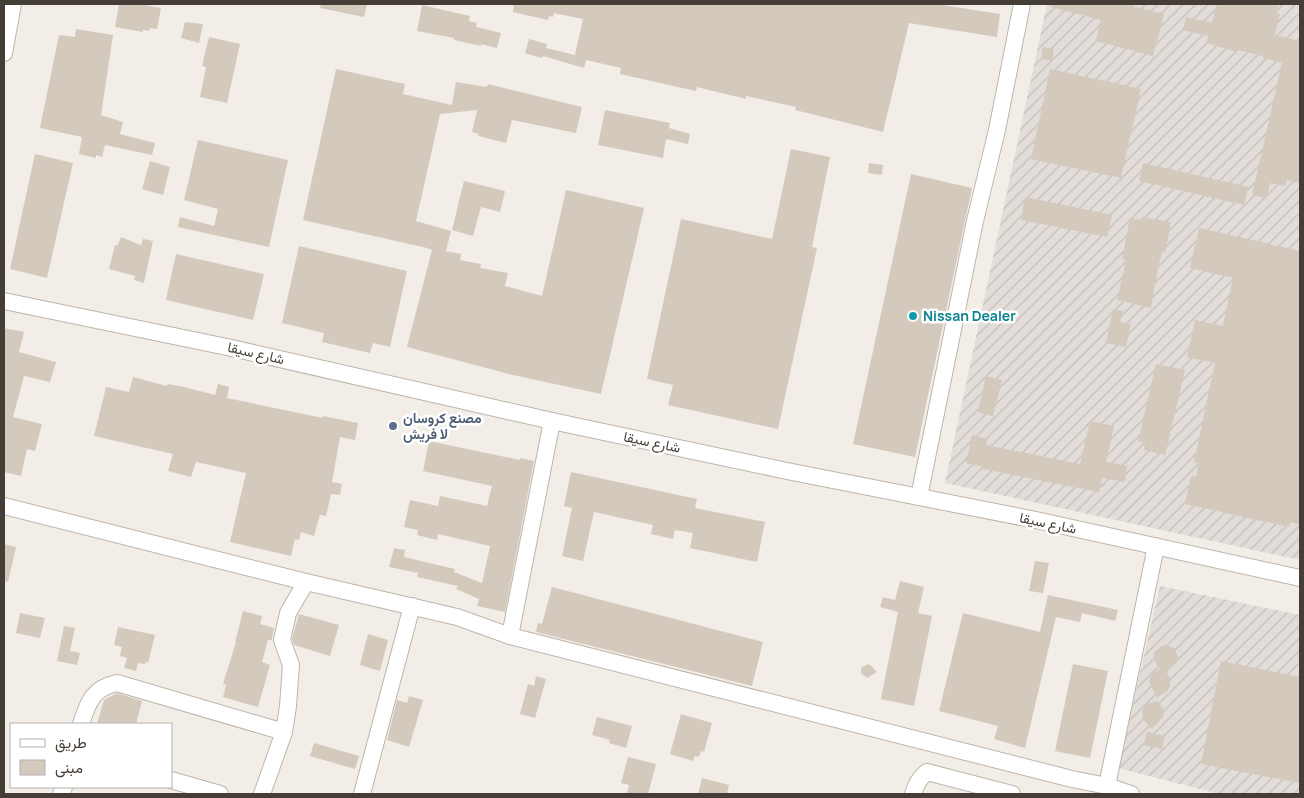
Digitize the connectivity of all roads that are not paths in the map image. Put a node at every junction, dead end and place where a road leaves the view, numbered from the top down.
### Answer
1 (13, 4) edge
2 (1022, 4) edge
3 (4, 53) edge
4 (4, 301) edge
5 (552, 421) junction
6 (919, 497) junction
7 (4, 506) edge
8 (1156, 546) junction
9 (1300, 578) edge
10 (306, 582) junction
11 (412, 606) junction
12 (510, 636) junction
13 (82, 723) edge
14 (284, 732) junction
15 (172, 780) edge
16 (1107, 786) junction
17 (220, 794) edge
18 (262, 794) edge
19 (362, 794) edge
20 (913, 794) edge
21 (1012, 794) edge
22 (1132, 794) edge

1 - 3 street
2 - 6 street
4 - 5 street, شارع سيقا
5 - 6 street, شارع سيقا
5 - 12 street
6 - 8 street, شارع سيقا
7 - 10 street
8 - 9 street, شارع سيقا
8 - 16 street
10 - 11 street
10 - 14 street
11 - 12 street
11 - 19 street
12 - 16 street
13 - 14 street
14 - 18 street
15 - 17 street
16 - 22 street
20 - 21 street

